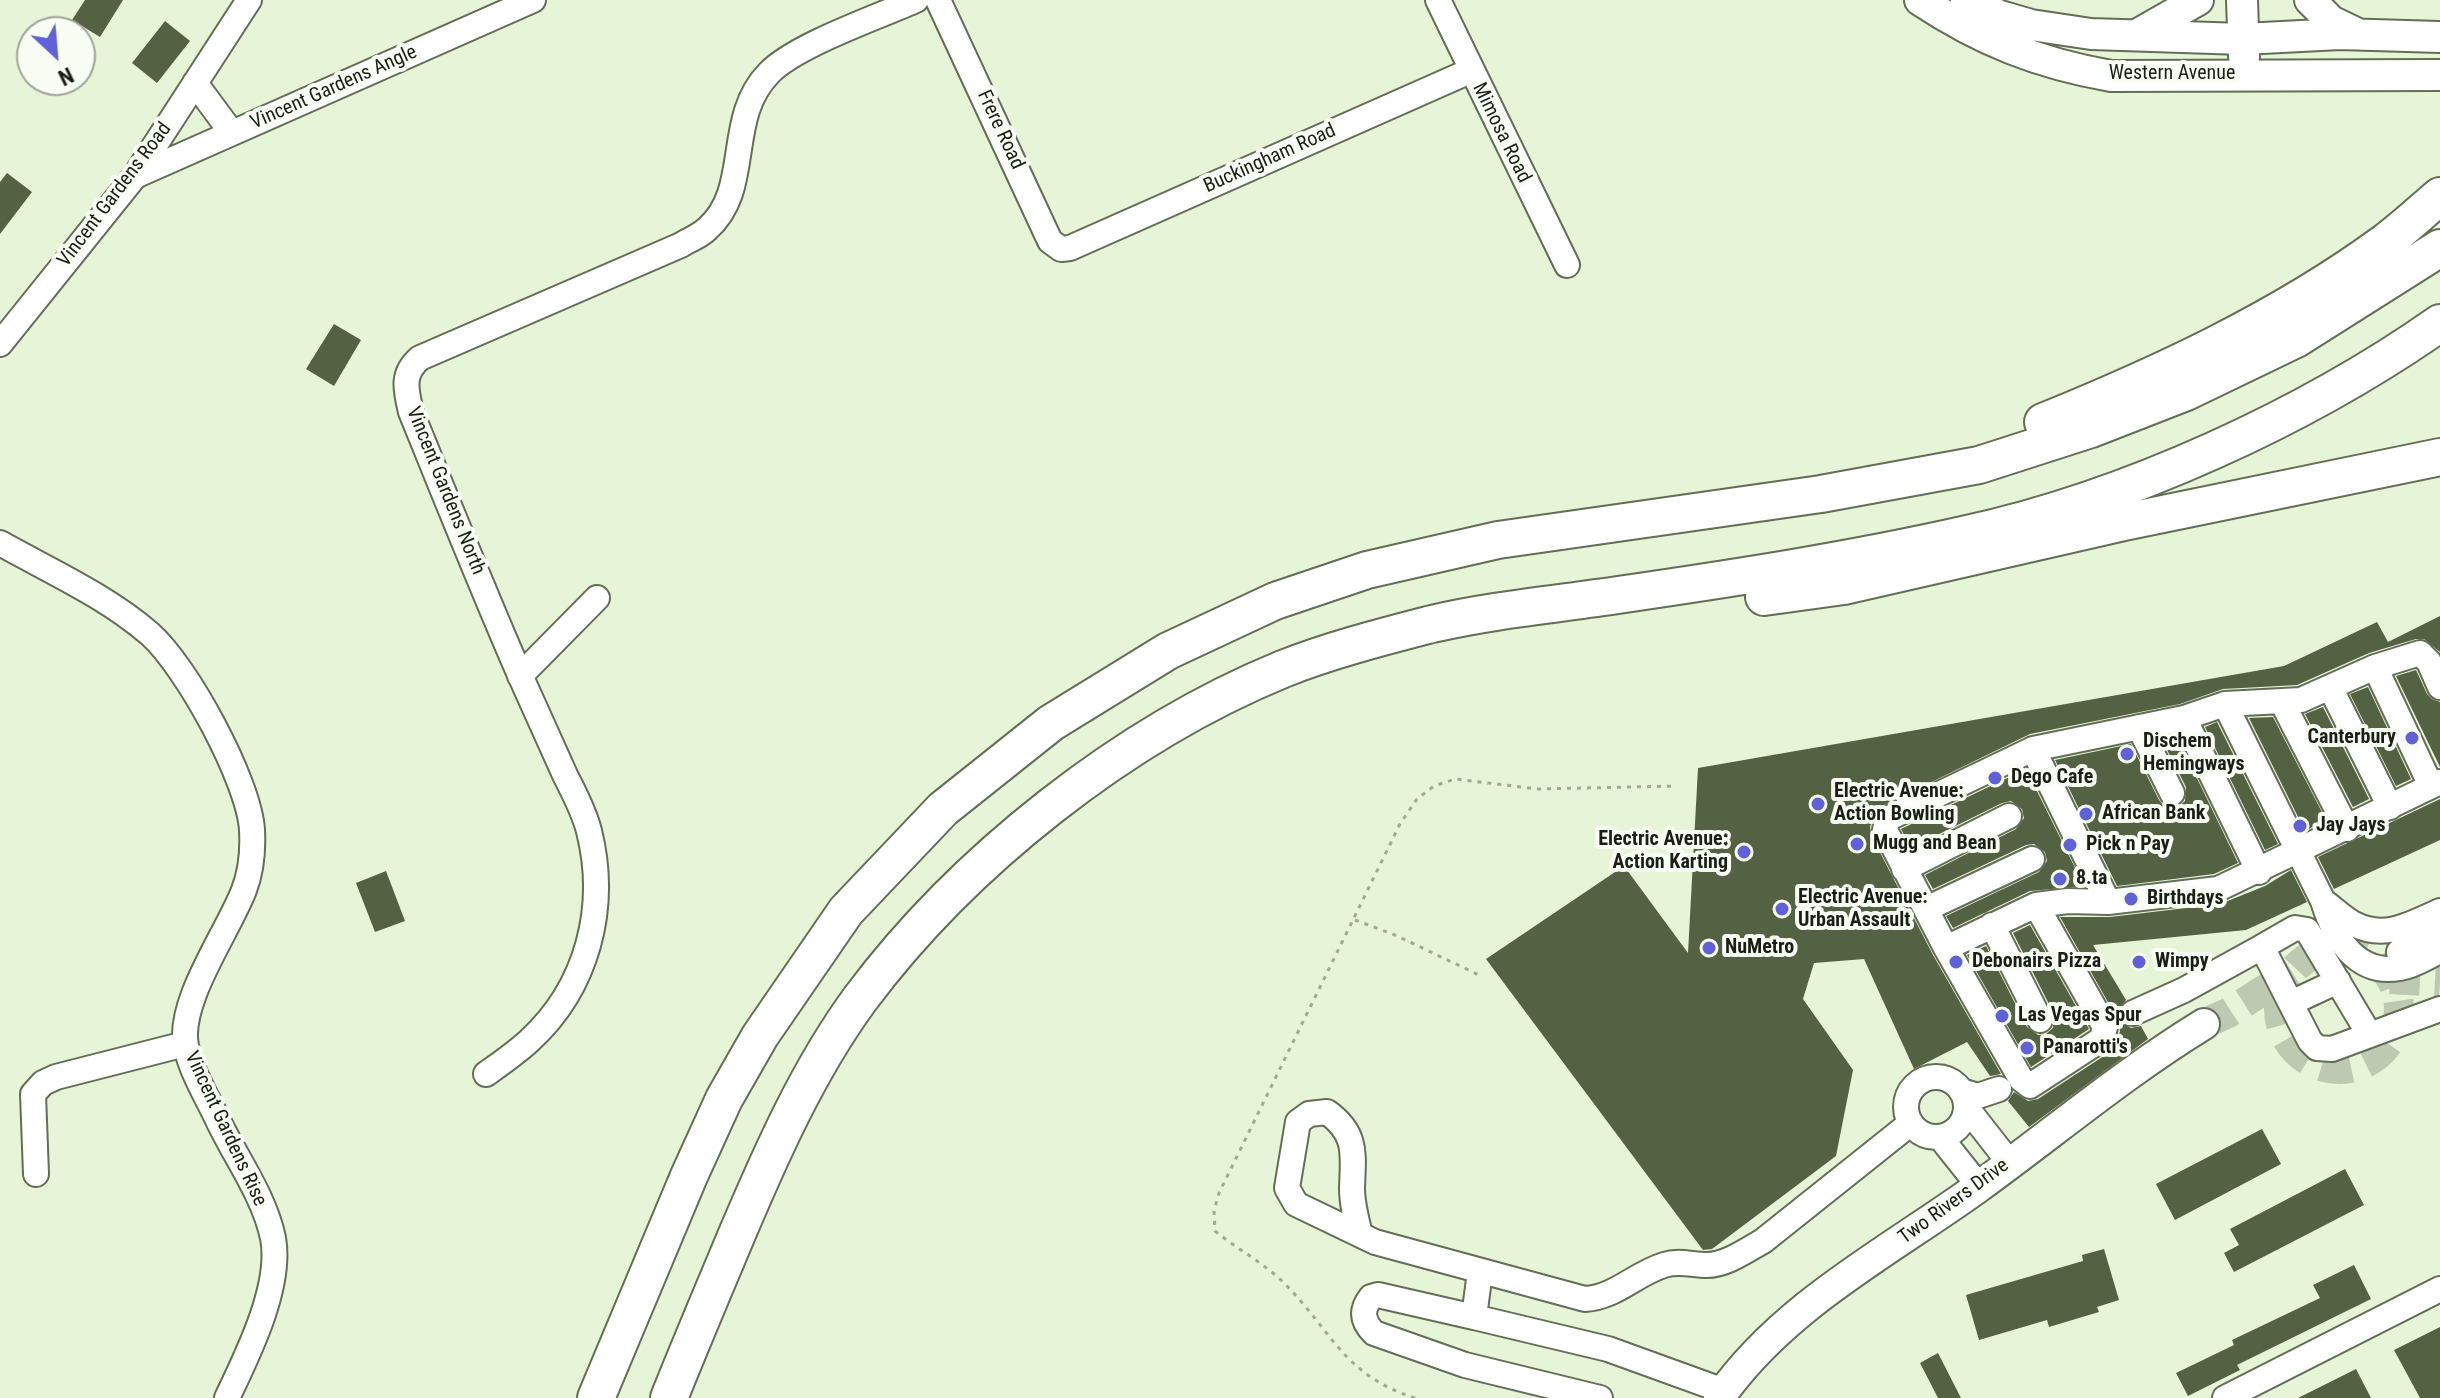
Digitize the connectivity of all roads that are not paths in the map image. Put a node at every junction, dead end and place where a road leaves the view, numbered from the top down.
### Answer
1 (249, 0) edge
2 (533, 0) edge
3 (916, 0) edge
4 (938, 0) edge
5 (1438, 0) edge
6 (1920, 0) edge
7 (1966, 0) edge
8 (2198, 0) edge
9 (2242, 0) edge
10 (2310, 0) edge
11 (2138, 34) junction
12 (2358, 34) junction
13 (2440, 37) edge
14 (2243, 39) junction
15 (1470, 71) junction
16 (2245, 75) junction
17 (2440, 75) edge
18 (195, 83) junction
19 (232, 133) junction
20 (135, 176) junction
21 (2440, 196) edge
22 (1070, 248) joint
23 (2440, 248) edge
24 (1567, 265) dead end
25 (2440, 323) edge
26 (0, 344) edge
27 (2440, 457) edge
28 (1821, 494) junction
29 (0, 543) edge
30 (597, 598) dead end
31 (2375, 667) junction
32 (1281, 670) junction
33 (520, 676) junction
34 (2330, 687) junction
35 (2440, 687) edge
36 (2282, 702) junction
37 (2225, 704) junction
38 (2184, 718) junction
39 (2139, 727) junction
40 (2033, 749) junction
41 (2436, 784) edge
42 (2172, 793) dead end
43 (2390, 807) junction
44 (2009, 816) dead end
45 (2347, 829) junction
46 (2299, 852) junction
47 (2032, 859) dead end
48 (1904, 869) junction
49 (2259, 872) junction
50 (2323, 901) junction
51 (2108, 902) junction
52 (2036, 905) junction
53 (1926, 909) junction
54 (2440, 911) edge
55 (1992, 925) junction
56 (2440, 933) edge
57 (2262, 947) junction
58 (1946, 948) junction
59 (2440, 951) edge
60 (2399, 952) tunnel mouth
61 (2338, 981) junction
62 (2291, 1003) junction
63 (2440, 1009) edge
64 (2133, 1013) dead end
65 (2040, 1020) dead end
66 (2204, 1024) tunnel mouth
67 (2369, 1034) junction
68 (185, 1044) junction
69 (486, 1074) dead end
70 (1999, 1089) dead end
71 (1964, 1099) junction
72 (1911, 1123) junction
73 (1940, 1137) junction
74 (2009, 1162) junction
75 (36, 1174) dead end
76 (1979, 1186) junction
77 (1360, 1234) junction
78 (1480, 1272) junction
79 (2440, 1289) edge
80 (1474, 1317) junction
81 (1534, 1390) edge
82 (1721, 1395) edge
83 (227, 1398) edge
84 (596, 1398) edge
85 (669, 1398) edge
86 (1600, 1398) edge
87 (2225, 1398) edge

1 - 18 street, Vincent Gardens Road
2 - 19 street, Vincent Gardens Angle
3 - 33 street, Vincent Gardens North
4 - 22 street, Frere Road
5 - 15 street, Mimosa Road
6 - 16 main road, Western Avenue
7 - 11 main road, Western Avenue
8 - 11 main road
9 - 14 main road
10 - 12 main road
11 - 14 main road, Western Avenue
12 - 13 main road, Western Avenue
12 - 14 main road, Western Avenue
14 - 16 main road
15 - 22 street, Buckingham Road
15 - 24 street, Mimosa Road
16 - 17 main road, Western Avenue
18 - 19 street
18 - 20 street, Vincent Gardens Road
19 - 20 street, Vincent Gardens Angle
20 - 26 street, Vincent Gardens Road
21 - 28 highway
23 - 28 highway
25 - 32 highway
27 - 32 highway
28 - 84 highway
29 - 68 street, Vincent Gardens Rise
30 - 33 street
31 - 34 street
31 - 35 street
31 - 41 street
32 - 85 highway
33 - 69 street, Vincent Gardens North
34 - 36 street
34 - 43 street
36 - 37 street
36 - 45 street
37 - 38 street
37 - 46 street
38 - 39 street
38 - 49 street
39 - 40 street
39 - 42 street
40 - 48 street
40 - 51 street
41 - 43 street
43 - 45 street
44 - 48 street
45 - 46 street
46 - 49 street
46 - 50 street
47 - 53 street
48 - 53 street
49 - 51 street
50 - 54 street
50 - 59 street
51 - 52 street
52 - 55 street
52 - 58 street
53 - 58 street
55 - 58 street
55 - 65 street
56 - 60 street
57 - 61 street
57 - 62 street
57 - 64 street
61 - 62 street
61 - 67 street
62 - 67 street
63 - 67 street
66 - 74 main road, Two Rivers Drive
68 - 75 street
68 - 83 street, Vincent Gardens Rise
70 - 71 street
71 - 72 street
71 - 73 street
71 - 74 street
72 - 73 street
72 - 78 street
73 - 76 street
74 - 76 main road, Two Rivers Drive
76 - 82 main road, Two Rivers Drive
77 - 77 street
77 - 78 street
78 - 80 street
79 - 87 street
80 - 81 street
80 - 82 street
81 - 86 street

